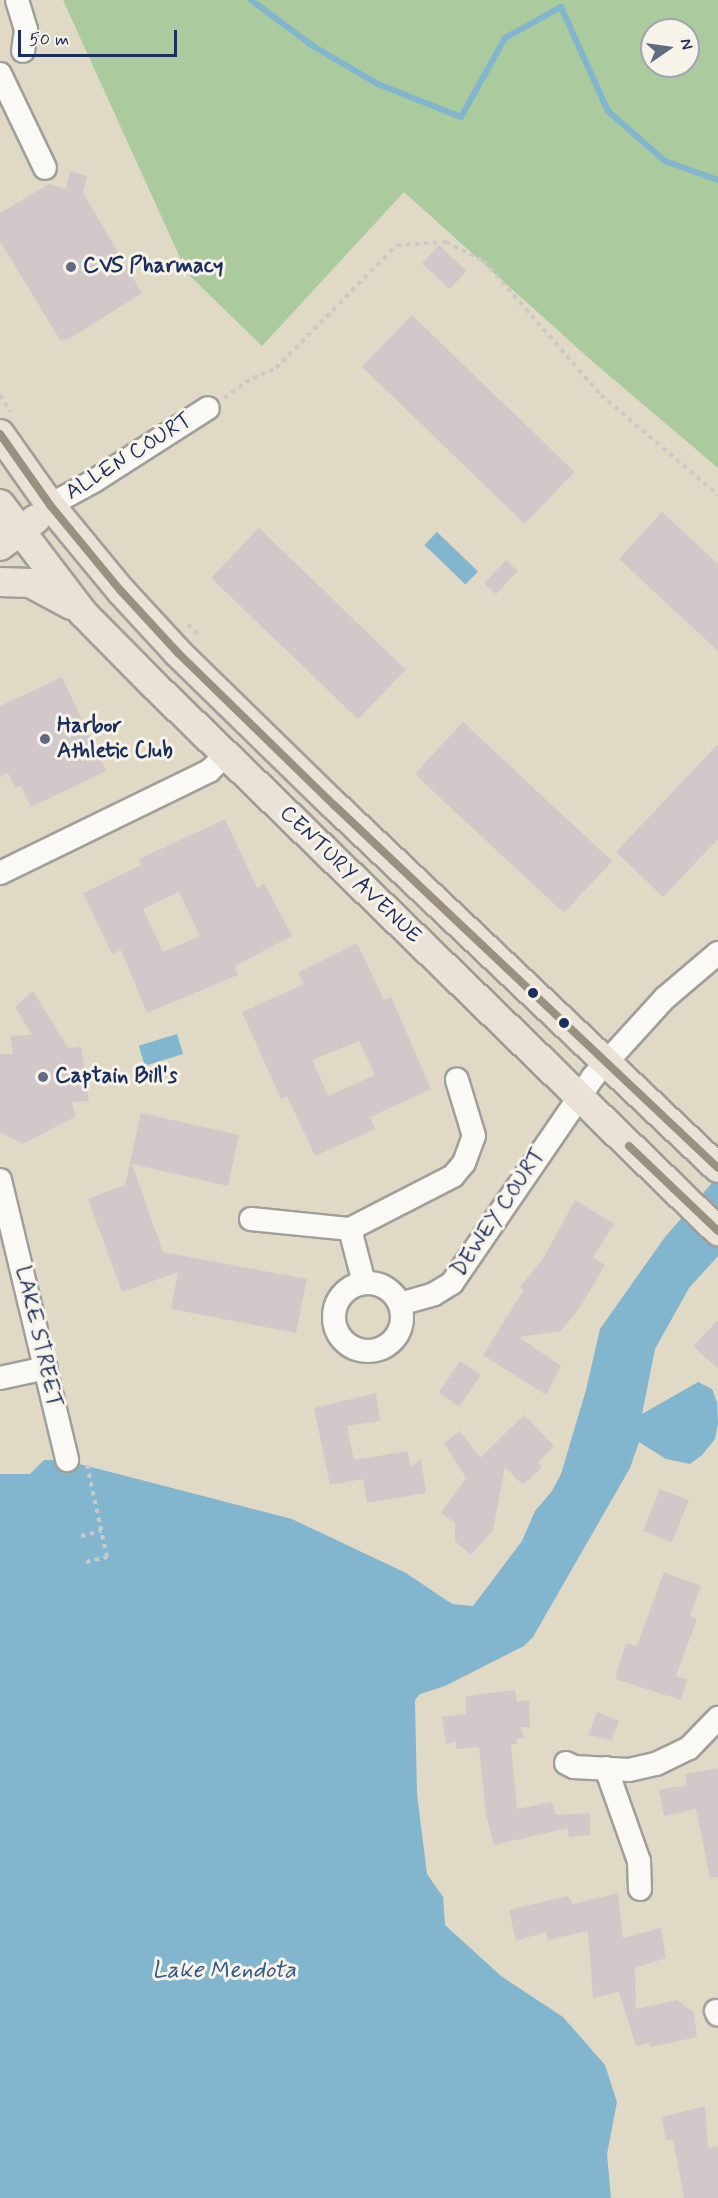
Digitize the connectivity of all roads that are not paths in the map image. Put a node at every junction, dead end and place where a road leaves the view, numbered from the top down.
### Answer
1 (17, 0) edge
2 (23, 51) dead end
3 (0, 74) edge
4 (45, 168) dead end
5 (208, 408) road end
6 (0, 434) edge
7 (50, 505) junction
8 (1, 508) edge
9 (11, 539) edge
10 (0, 582) edge
11 (83, 613) junction
12 (225, 756) junction
13 (0, 873) edge
14 (718, 953) edge
15 (606, 1062) junction
16 (457, 1080) dead end
17 (577, 1096) junction
18 (713, 1163) edge
19 (0, 1180) edge
20 (251, 1219) dead end
21 (350, 1228) junction
22 (718, 1231) edge
23 (364, 1283) junction
24 (400, 1304) junction
25 (46, 1368) junction
26 (0, 1378) edge
27 (77, 1462) road end
28 (718, 1718) edge
29 (566, 1763) dead end
30 (606, 1768) junction
31 (640, 1889) dead end

1 - 2 street
3 - 4 street
5 - 7 street, ALLEN COURT
6 - 7 main road, CENTURY AVENUE
7 - 8 main road
7 - 9 main road
7 - 15 main road, CENTURY AVENUE
8 - 9 main road, CENTURY AVENUE
9 - 11 main road, CENTURY AVENUE
10 - 11 main road
11 - 12 main road, CENTURY AVENUE
12 - 13 street
12 - 17 main road, CENTURY AVENUE
14 - 15 street, DEWEY COURT
15 - 17 street, DEWEY COURT
15 - 18 main road, CENTURY AVENUE
16 - 21 street
17 - 22 main road, CENTURY AVENUE
17 - 24 street, DEWEY COURT
19 - 25 street, LAKE STREET
20 - 21 street
21 - 23 street
23 - 24 street
23 - 24 street
25 - 26 street
25 - 27 street, LAKE STREET
28 - 30 street
29 - 30 street
30 - 31 street

